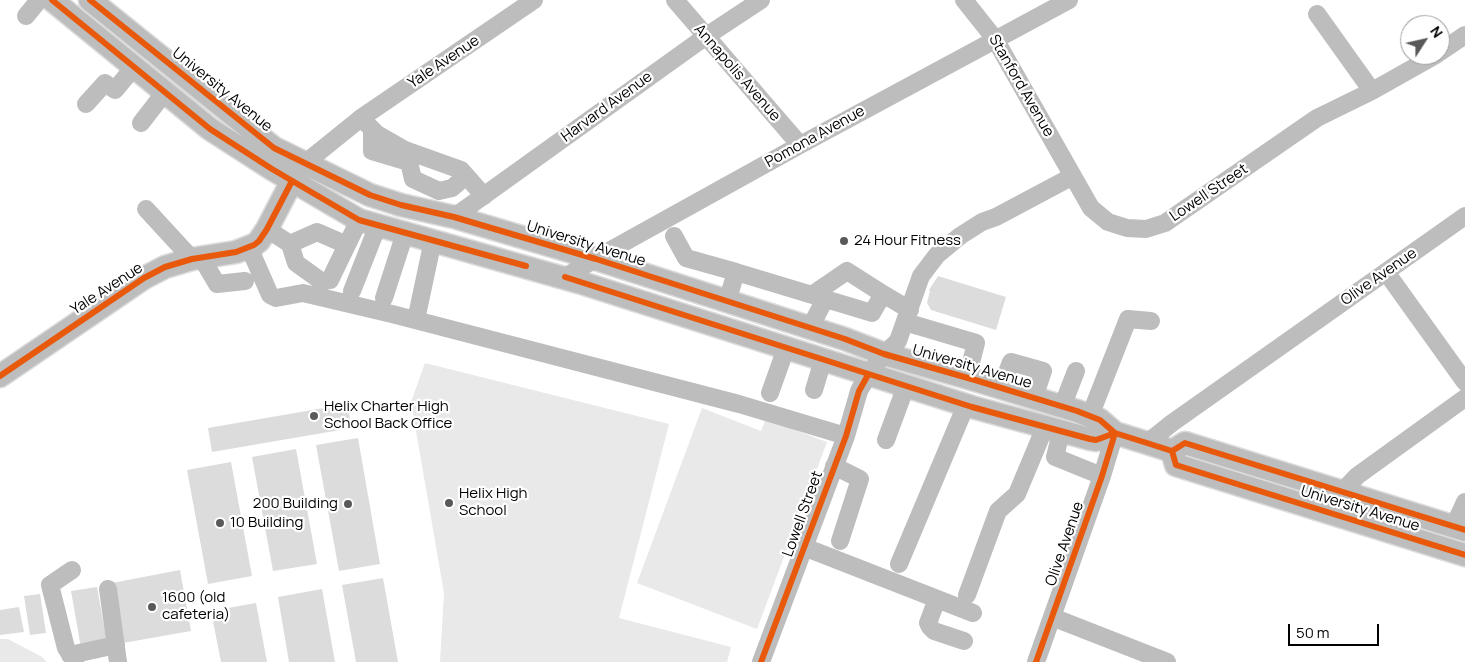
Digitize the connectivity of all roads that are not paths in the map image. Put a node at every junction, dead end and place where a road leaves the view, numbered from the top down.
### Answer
1 (39, 0) edge
2 (52, 0) edge
3 (90, 0) edge
4 (534, 0) edge
5 (675, 0) edge
6 (761, 0) edge
7 (964, 0) edge
8 (1069, 0) edge
9 (1317, 14) dead end
10 (26, 16) dead end
11 (1465, 35) edge
12 (705, 37) junction
13 (995, 39) junction
14 (1450, 45) edge
15 (1418, 65) edge
16 (134, 67) junction
17 (1372, 91) junction
18 (165, 92) junction
19 (86, 104) dead end
20 (141, 123) dead end
21 (366, 123) junction
22 (800, 145) junction
23 (298, 172) junction
24 (466, 176) junction
25 (1072, 176) junction
26 (484, 196) junction
27 (146, 209) dead end
28 (1465, 216) edge
29 (454, 217) junction
30 (369, 223) junction
31 (405, 233) junction
32 (674, 236) dead end
33 (257, 240) junction
34 (433, 240) junction
35 (290, 244) junction
36 (347, 245) junction
37 (197, 258) junction
38 (596, 259) junction
39 (736, 272) junction
40 (1386, 272) junction
41 (564, 278) junction
42 (244, 281) dead end
43 (352, 290) dead end
44 (883, 294) junction
45 (818, 297) junction
46 (384, 298) dead end
47 (727, 302) junction
48 (907, 316) junction
49 (416, 320) junction
50 (1151, 321) dead end
51 (810, 328) junction
52 (786, 348) junction
53 (884, 354) junction
54 (822, 360) junction
55 (1076, 370) dead end
56 (868, 375) junction
57 (0, 376) edge
58 (967, 378) junction
59 (1465, 382) edge
60 (906, 386) junction
61 (814, 390) dead end
62 (770, 393) dead end
63 (1465, 398) edge
64 (966, 405) junction
65 (1062, 407) junction
66 (1090, 416) junction
67 (1053, 429) junction
68 (1116, 433) junction
69 (846, 436) junction
70 (886, 440) dead end
71 (1147, 443) junction
72 (1172, 451) junction
73 (834, 466) junction
74 (1102, 476) junction
75 (1342, 492) junction
76 (1465, 502) edge
77 (1331, 513) junction
78 (1459, 528) edge
79 (840, 541) dead end
80 (804, 547) junction
81 (1465, 555) edge
82 (899, 564) dead end
83 (72, 570) dead end
84 (108, 590) dead end
85 (967, 595) dead end
86 (937, 599) junction
87 (974, 613) dead end
88 (1052, 618) junction
89 (964, 641) dead end
90 (117, 653) edge
91 (73, 658) edge
92 (762, 662) edge
93 (1036, 662) edge
94 (1167, 662) edge

1 - 10 street
2 - 16 main road, University Avenue
3 - 23 main road, University Avenue
4 - 21 street, Yale Avenue
5 - 12 street, Annapolis Avenue
6 - 12 street, Harvard Avenue
7 - 13 street, Stanford Avenue
8 - 13 street, Pomona Avenue
9 - 17 street
11 - 14 street
12 - 22 street, Annapolis Avenue
12 - 26 street, Harvard Avenue
13 - 22 street, Pomona Avenue
13 - 25 street, Stanford Avenue
15 - 17 street, Lowell Street
16 - 18 main road, University Avenue
16 - 19 street
17 - 25 street, Lowell Street
18 - 20 street
18 - 23 main road, University Avenue
21 - 23 street, Yale Avenue
21 - 24 street
21 - 24 street
22 - 38 street, Pomona Avenue
23 - 29 main road, University Avenue
23 - 30 main road, University Avenue
23 - 33 main road, Yale Avenue
24 - 26 street
25 - 48 street, Lowell Street
26 - 29 street, Harvard Avenue
27 - 37 street
28 - 40 street, Olive Avenue
29 - 38 main road, University Avenue
30 - 31 main road, University Avenue
30 - 36 street
30 - 43 street
31 - 34 main road, University Avenue
31 - 46 street
32 - 39 street
33 - 35 street
33 - 37 main road, Yale Avenue
33 - 49 street
34 - 41 main road, University Avenue
34 - 49 street
35 - 36 street
35 - 36 street
37 - 42 street
37 - 57 main road, Yale Avenue
38 - 41 street, Pomona Avenue
38 - 47 main road, University Avenue
39 - 45 street
39 - 47 street
40 - 59 street
40 - 71 street, Olive Avenue
41 - 52 main road, University Avenue
44 - 45 street
44 - 45 street
44 - 48 street
45 - 51 street
47 - 51 main road, University Avenue
48 - 53 street, Lowell Street
48 - 58 street
49 - 69 street
50 - 66 street
51 - 53 main road, University Avenue
52 - 54 main road, University Avenue
52 - 62 street
53 - 56 street, Lowell Street
53 - 58 main road, University Avenue
54 - 56 main road, University Avenue
54 - 61 street
55 - 65 street
56 - 60 main road, University Avenue
56 - 69 street, Lowell Street
58 - 65 main road, University Avenue
60 - 64 main road, University Avenue
60 - 70 street
63 - 75 street
64 - 67 main road, University Avenue
64 - 82 street
65 - 66 main road, University Avenue
66 - 68 main road, University Avenue
67 - 68 main road, University Avenue
67 - 74 street
67 - 85 street
68 - 71 main road, University Avenue
68 - 74 street, Olive Avenue
69 - 73 street, Lowell Street
71 - 72 main road, University Avenue
72 - 75 main road, University Avenue
72 - 77 main road, University Avenue
73 - 79 street
73 - 80 street, Lowell Street
74 - 88 street, Olive Avenue
75 - 77 street
75 - 78 main road, University Avenue
76 - 78 street
77 - 81 main road, University Avenue
80 - 86 street
80 - 92 street, Lowell Street
83 - 91 street
84 - 90 street
86 - 87 street
86 - 89 street
88 - 93 street, Olive Avenue
88 - 94 street
90 - 91 street

